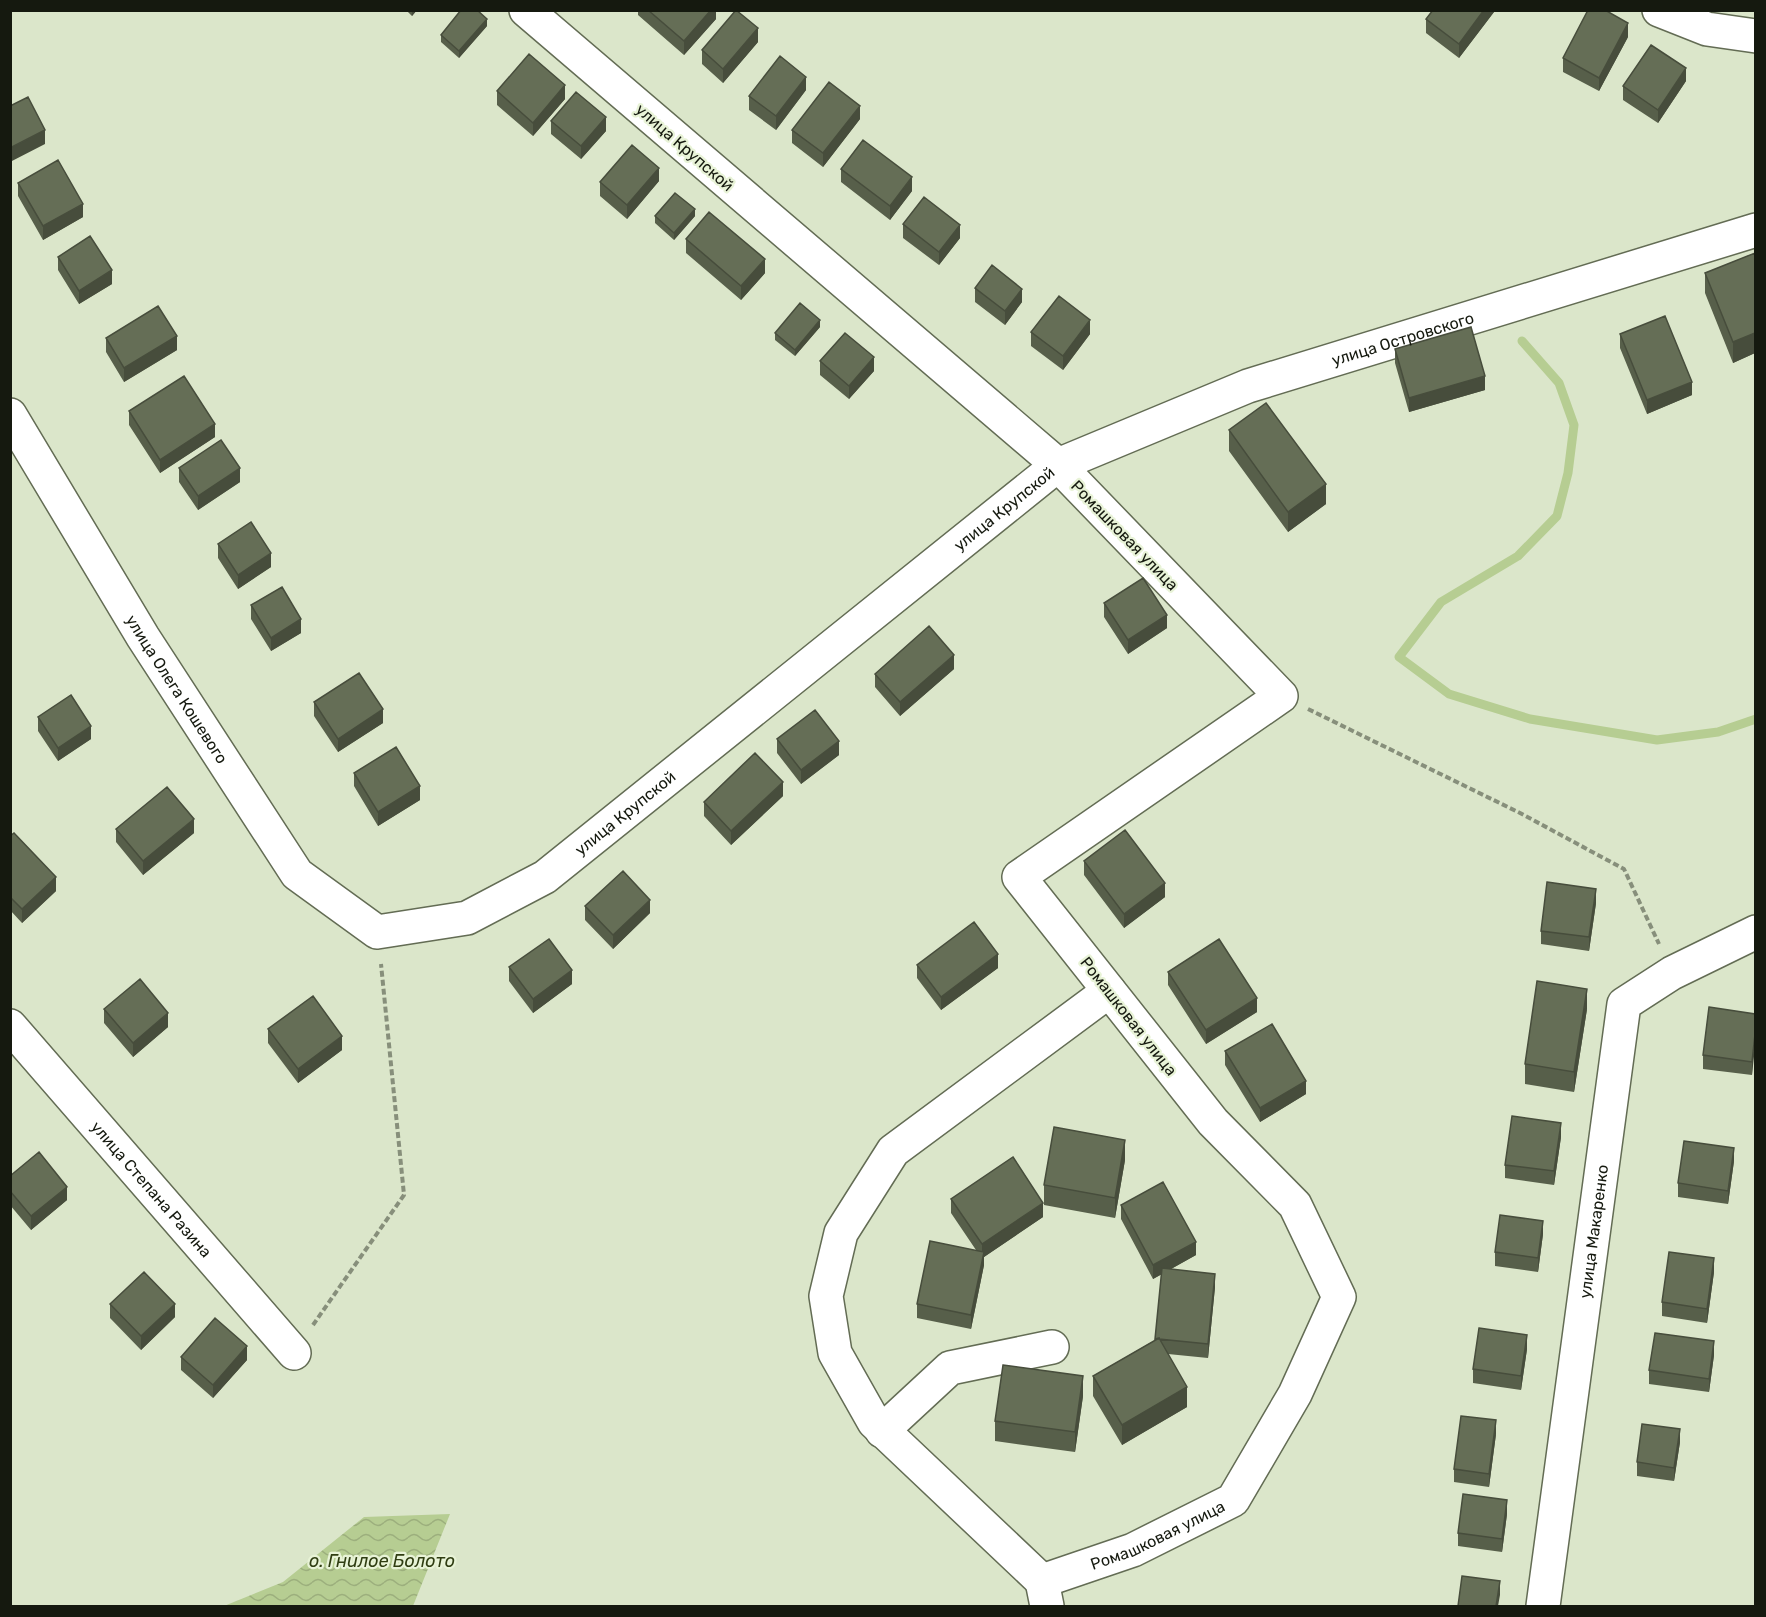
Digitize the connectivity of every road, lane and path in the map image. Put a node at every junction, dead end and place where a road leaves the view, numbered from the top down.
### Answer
1 (526, 10) edge
2 (1659, 10) edge
3 (1755, 36) edge
4 (1755, 230) edge
5 (10, 415) edge
6 (1058, 465) junction
7 (1281, 696) junction
8 (377, 932) junction
9 (1755, 932) edge
10 (1672, 973) junction
11 (1109, 991) junction
12 (10, 1026) edge
13 (1052, 1347) dead end
14 (294, 1353) joint
15 (882, 1431) junction
16 (1045, 1594) edge
17 (1543, 1606) edge

1 - 6 street, улица Крупской
2 - 3 street
4 - 6 street, улица Островского
5 - 8 street, улица Олега Кошевого
6 - 7 street, Ромашковая улица
6 - 8 street, улица Крупской
7 - 10 path
7 - 11 street, Ромашковая улица
8 - 14 path
9 - 10 street, улица Макаренко
10 - 17 street, улица Макаренко
11 - 15 street
11 - 16 street, Ромашковая улица
12 - 14 street, улица Степана Разина
13 - 15 street
15 - 16 street

